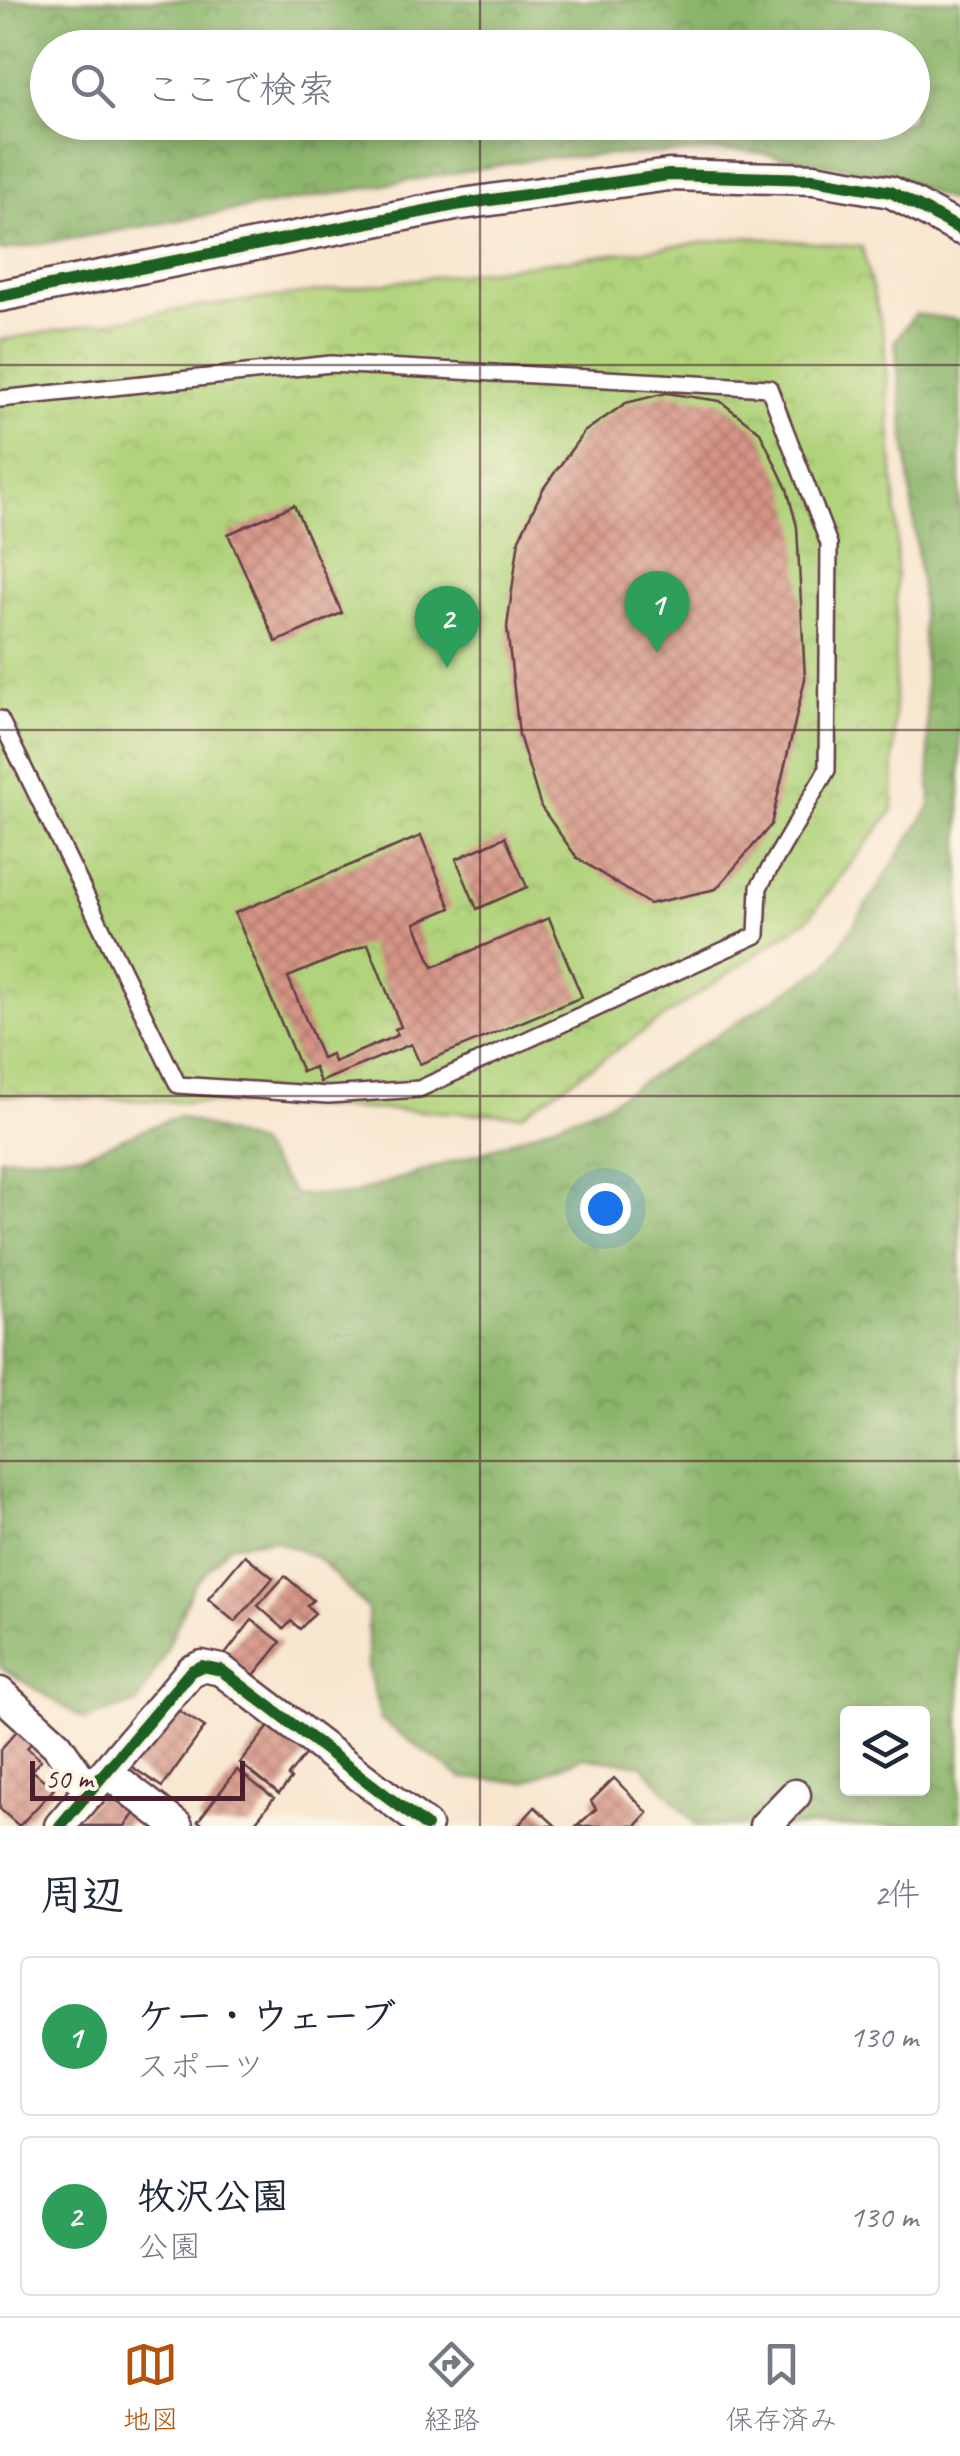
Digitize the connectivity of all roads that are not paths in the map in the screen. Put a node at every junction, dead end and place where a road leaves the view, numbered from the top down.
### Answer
1 (960, 229) edge
2 (0, 296) edge
3 (0, 399) edge
4 (0, 720) edge
5 (0, 1692) edge
6 (99, 1783) junction
7 (795, 1795) dead end
8 (60, 1826) edge
9 (176, 1826) edge
10 (426, 1826) edge
11 (764, 1826) edge

1 - 2 street
3 - 4 lane
5 - 6 street
6 - 8 street
6 - 9 street
6 - 10 street
7 - 11 street

